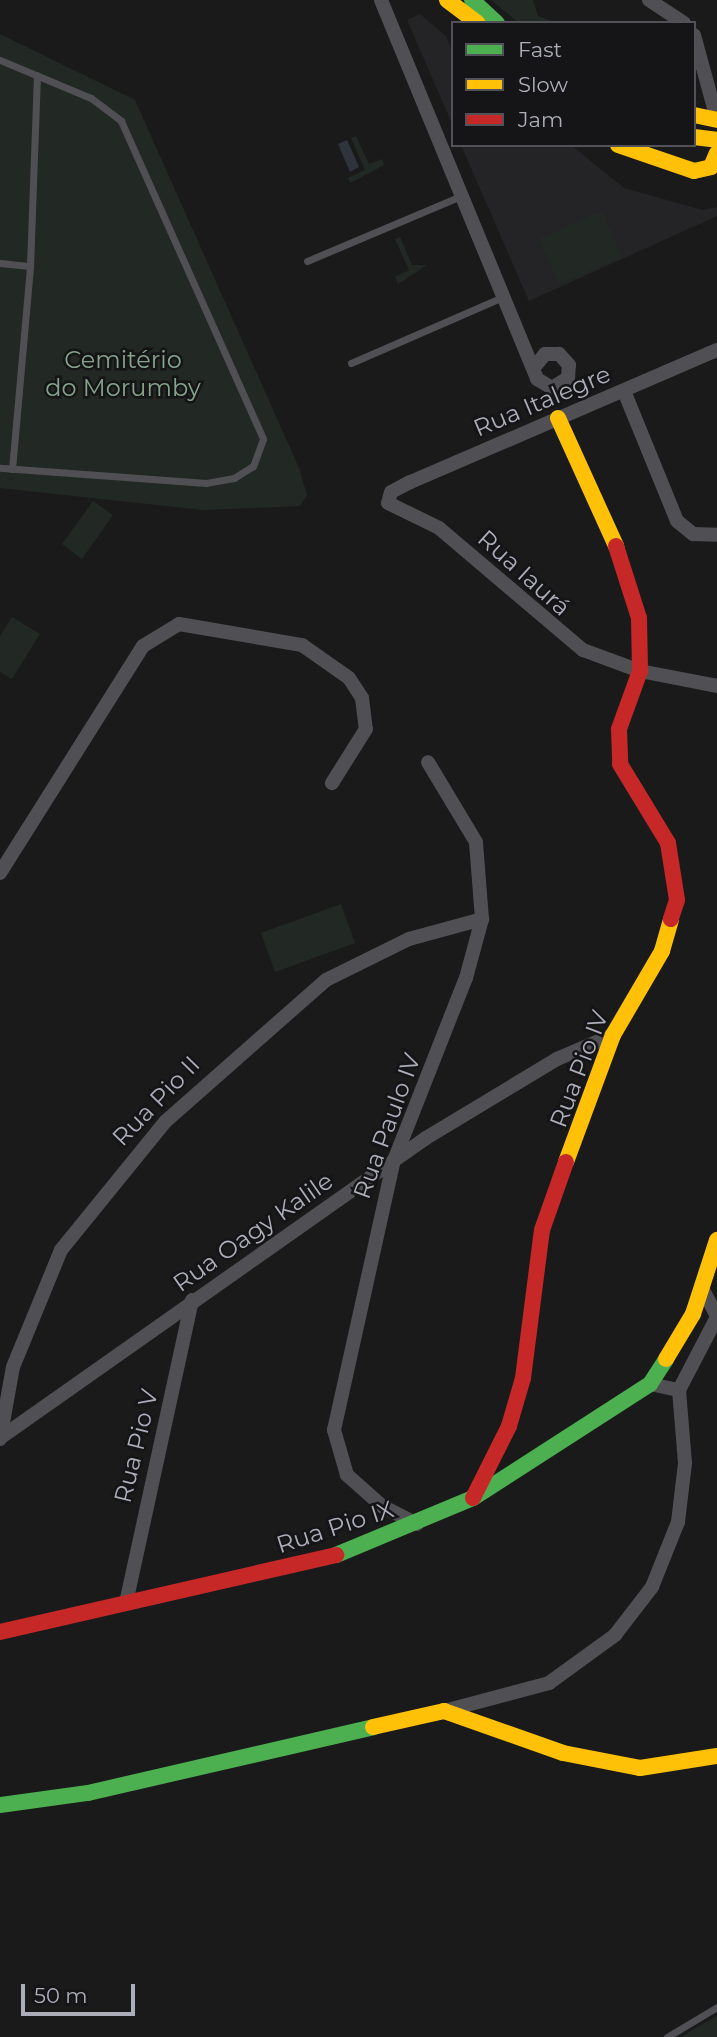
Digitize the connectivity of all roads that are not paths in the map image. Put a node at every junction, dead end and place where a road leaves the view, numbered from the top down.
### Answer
1 (380, 0) edge
2 (447, 0) edge
3 (472, 0) edge
4 (649, 0) edge
5 (474, 21) edge
6 (495, 21) edge
7 (681, 21) edge
8 (696, 42) edge
9 (0, 60) edge
10 (37, 75) junction
11 (696, 115) edge
12 (717, 119) edge
13 (696, 137) edge
14 (717, 140) edge
15 (624, 147) edge
16 (717, 153) edge
17 (463, 194) junction
18 (307, 261) dead end
19 (0, 262) edge
20 (30, 265) junction
21 (507, 296) junction
22 (717, 350) edge
23 (351, 363) dead end
24 (536, 365) dead end
25 (624, 391) junction
26 (558, 418) junction
27 (0, 468) edge
28 (12, 469) junction
29 (388, 498) joint
30 (717, 535) edge
31 (640, 671) junction
32 (717, 686) edge
33 (428, 762) dead end
34 (332, 783) dead end
35 (0, 873) edge
36 (482, 919) junction
37 (613, 1035) junction
38 (393, 1163) junction
39 (717, 1240) edge
40 (702, 1288) junction
41 (192, 1300) junction
42 (717, 1316) edge
43 (650, 1384) junction
44 (679, 1390) junction
45 (0, 1438) edge
46 (473, 1498) junction
47 (416, 1524) junction
48 (126, 1603) junction
49 (0, 1632) edge
50 (444, 1711) junction
51 (717, 1756) edge
52 (0, 1805) edge
53 (717, 2007) edge
54 (667, 2037) edge

1 - 17 street
2 - 5 street
3 - 6 street
4 - 7 street
8 - 12 street
9 - 10 lane
10 - 20 lane
10 - 28 lane
11 - 12 street
13 - 14 street
15 - 16 street
17 - 18 lane
17 - 21 street
19 - 20 lane
20 - 28 lane
21 - 23 lane
21 - 24 street
22 - 25 street, Rua Italegre
25 - 26 street, Rua Italegre
25 - 30 street
26 - 29 street, Rua Italegre
26 - 31 street
27 - 28 lane
29 - 31 street, Rua Iaurá
31 - 32 street, Rua Iaurá
31 - 37 street, Rua Pio IV
33 - 36 street, Rua Paulo IV
34 - 35 street
36 - 38 street, Rua Paulo IV
36 - 45 street, Rua Pio II
37 - 38 street, Rua Oagy Kalile
37 - 46 street, Rua Pio IV
38 - 41 street, Rua Oagy Kalile
38 - 47 street, Rua Paulo IV
39 - 40 street, Rua Pio IX
40 - 42 street
40 - 43 street, Rua Pio IX
41 - 45 street, Rua Oagy Kalile
41 - 48 street, Rua Pio V
42 - 44 street
43 - 44 street
43 - 46 street, Rua Pio IX
44 - 50 street
46 - 47 street, Rua Pio IX
47 - 48 street, Rua Pio IX
48 - 49 street, Rua Pio IX
50 - 51 street
50 - 52 street
53 - 54 lane

